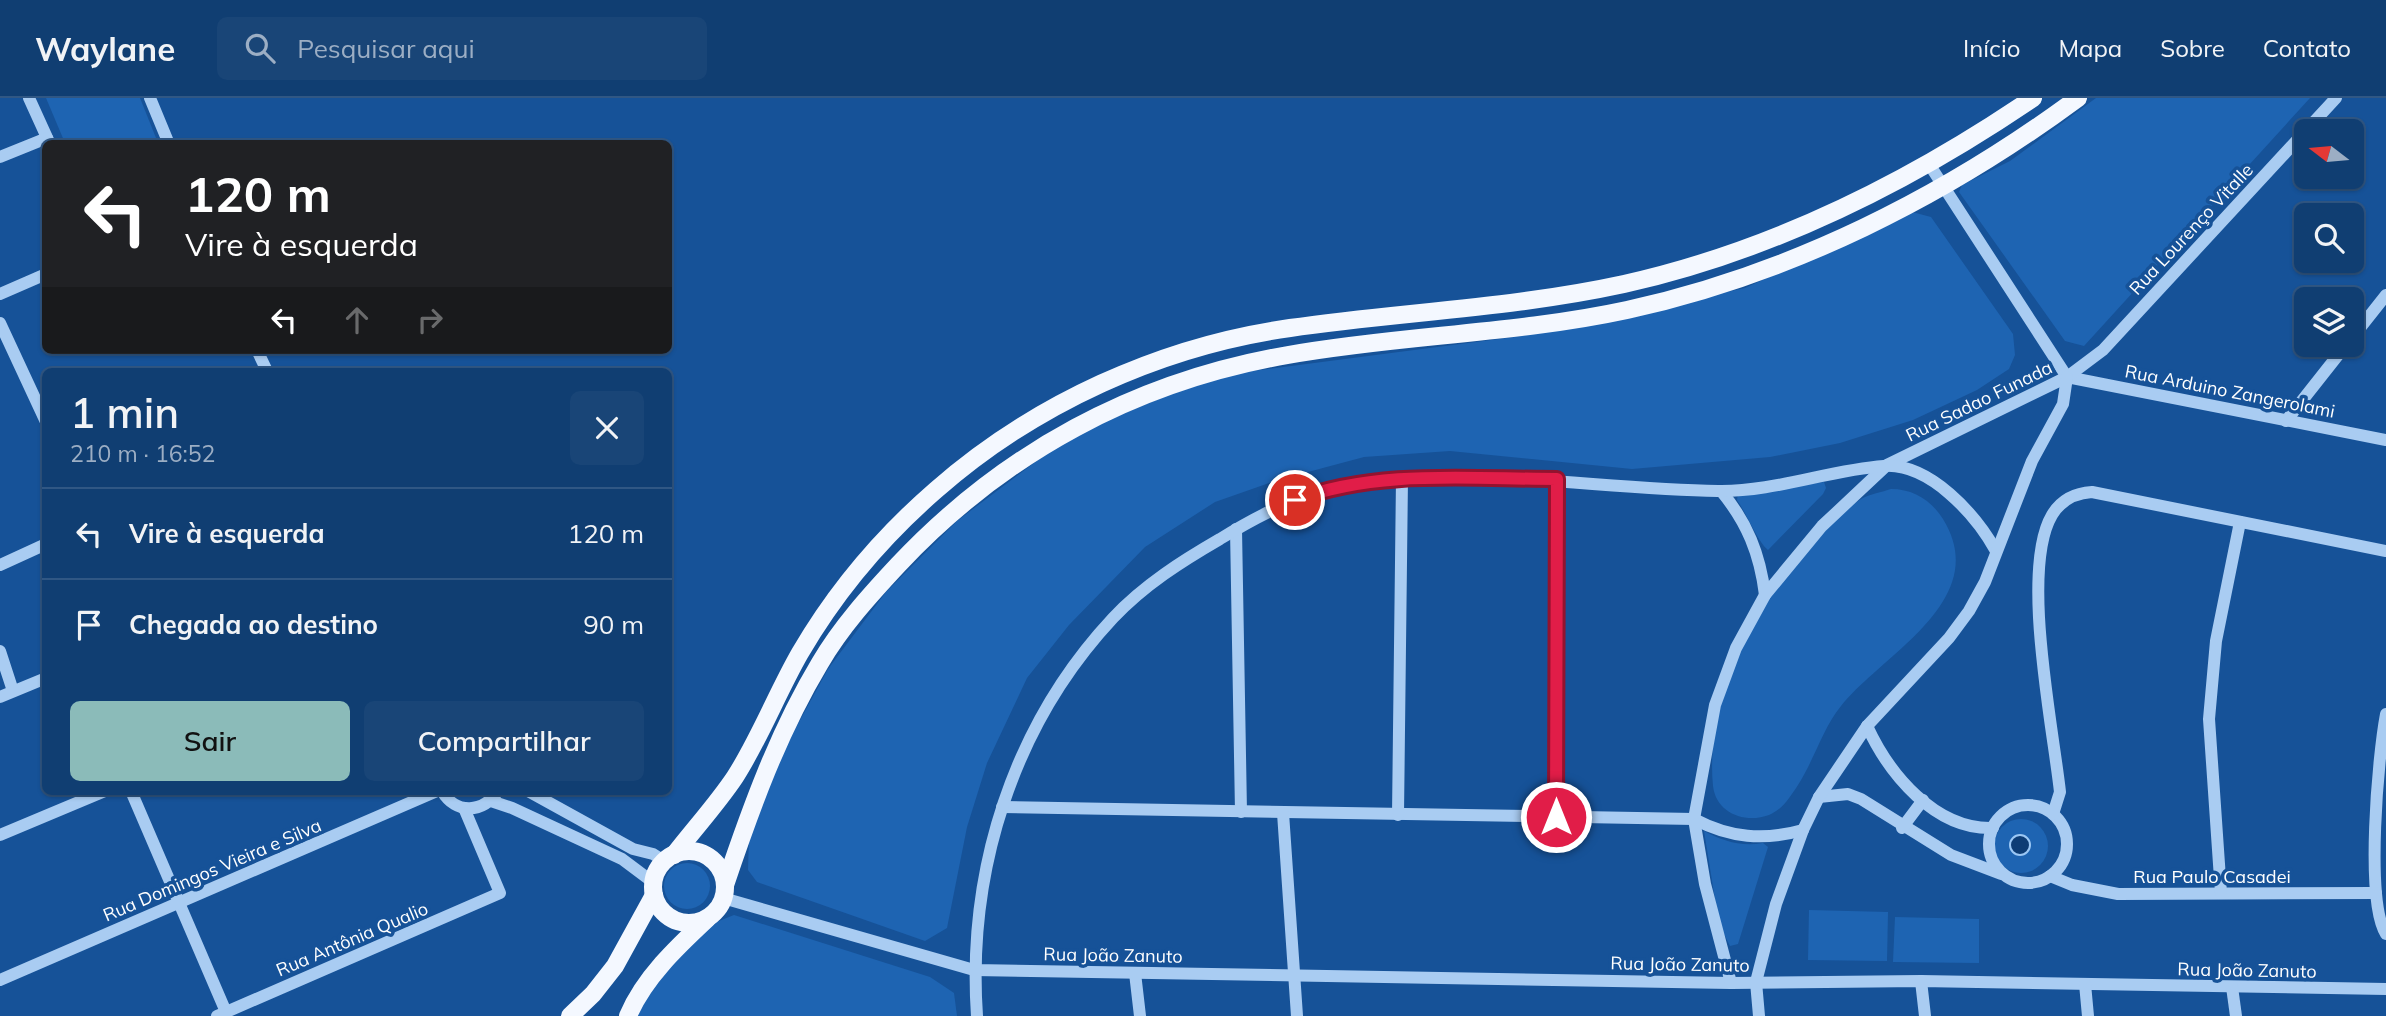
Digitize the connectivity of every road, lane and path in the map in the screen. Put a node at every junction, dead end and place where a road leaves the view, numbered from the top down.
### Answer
1 (29, 98) edge
2 (150, 98) edge
3 (2033, 98) edge
4 (2078, 98) edge
5 (2336, 98) edge
6 (48, 140) edge
7 (167, 140) edge
8 (42, 143) edge
9 (0, 156) edge
10 (1929, 164) junction
11 (1943, 187) junction
12 (42, 276) edge
13 (0, 294) edge
14 (2386, 295) edge
15 (0, 323) edge
16 (2364, 323) edge
17 (2337, 357) edge
18 (2067, 376) junction
19 (42, 413) edge
20 (2286, 421) junction
21 (2386, 440) edge
22 (1887, 466) junction
23 (1402, 478) junction
24 (1557, 479) junction
25 (1721, 491) junction
26 (2240, 522) junction
27 (1236, 529) junction
28 (42, 546) edge
29 (1996, 551) junction
30 (2386, 551) edge
31 (0, 565) edge
32 (1765, 595) junction
33 (0, 651) edge
34 (42, 680) edge
35 (13, 691) junction
36 (0, 697) edge
37 (2386, 714) edge
38 (1867, 726) junction
39 (95, 795) edge
40 (133, 795) edge
41 (430, 795) edge
42 (444, 795) edge
43 (535, 795) edge
44 (495, 796) edge
45 (1819, 797) junction
46 (1923, 800) junction
47 (1002, 807) junction
48 (464, 808) junction
49 (1241, 812) junction
50 (1283, 813) junction
51 (2053, 814) junction
52 (1398, 815) junction
53 (1556, 817) junction
54 (1695, 819) junction
55 (1902, 828) junction
56 (1993, 828) junction
57 (1803, 830) junction
58 (0, 835) edge
59 (669, 858) junction
60 (2003, 874) junction
61 (2050, 876) junction
62 (654, 889) junction
63 (724, 891) junction
64 (2376, 893) junction
65 (2221, 894) junction
66 (180, 903) junction
67 (708, 918) junction
68 (2386, 934) edge
69 (974, 970) junction
70 (1135, 973) junction
71 (1293, 975) junction
72 (0, 980) edge
73 (1921, 981) junction
74 (1756, 982) junction
75 (1731, 983) junction
76 (2085, 984) junction
77 (2232, 987) junction
78 (2386, 989) edge
79 (222, 1014) edge
80 (570, 1016) edge
81 (628, 1016) edge
82 (977, 1016) edge
83 (1140, 1016) edge
84 (1297, 1016) edge
85 (1759, 1016) edge
86 (1924, 1016) edge
87 (2088, 1016) edge
88 (2236, 1016) edge

1 - 6 street
2 - 7 street
3 - 10 main road
4 - 11 main road
5 - 18 street, Rua Lourenço Vitalle
8 - 9 street
10 - 11 street
10 - 59 main road
11 - 18 street
11 - 63 main road
12 - 13 street
14 - 16 street
15 - 19 street
17 - 20 street
18 - 20 street, Rua Arduino Zangerolami
18 - 22 street, Rua Sadao Funada
18 - 29 street, Rua Sadao Funada
20 - 21 street, Rua Arduino Zangerolami
22 - 25 street
22 - 29 street
22 - 32 street, Rua Sadao Funada
23 - 24 street
23 - 27 street
23 - 52 street
24 - 25 street
24 - 53 street
25 - 32 street
26 - 30 street
26 - 51 street
26 - 65 street
27 - 47 street
27 - 49 street
28 - 31 street
29 - 38 street, Rua Sadao Funada
32 - 54 street, Rua Sadao Funada
33 - 35 street
34 - 35 street
35 - 36 street
37 - 64 street
38 - 45 street, Rua Sadao Funada
38 - 46 street
39 - 58 street
40 - 66 street
41 - 66 street, Rua Domingos Vieira e Silva
42 - 48 street
43 - 59 street
44 - 48 street
44 - 62 street
45 - 55 street
45 - 57 street, Rua Sadao Funada
46 - 55 street
46 - 56 street
47 - 49 street
47 - 69 street
48 - 79 street, Rua Antônia Qualio
49 - 50 street
50 - 52 street
50 - 71 street
51 - 56 street
51 - 61 street
52 - 53 street
53 - 54 street
54 - 57 street
54 - 75 street, Rua Sadao Funada
55 - 60 street
56 - 60 street
57 - 74 street, Rua Sadao Funada
59 - 62 main road
59 - 63 main road
60 - 61 street
61 - 65 street, Rua Paulo Casadei
62 - 67 main road
62 - 80 main road
63 - 67 main road
63 - 69 street, Rua João Zanuto
64 - 65 street, Rua Paulo Casadei
64 - 68 street
66 - 72 street, Rua Domingos Vieira e Silva
66 - 79 street
67 - 81 main road
69 - 70 street, Rua João Zanuto
69 - 82 street
70 - 71 street, Rua João Zanuto
70 - 83 street
71 - 75 street, Rua João Zanuto
71 - 84 street
73 - 74 street, Rua João Zanuto
73 - 76 street, Rua João Zanuto
73 - 86 street
74 - 75 street, Rua João Zanuto
74 - 85 street, Rua Sadao Funada
76 - 77 street, Rua João Zanuto
76 - 87 street
77 - 78 street, Rua João Zanuto
77 - 88 street

